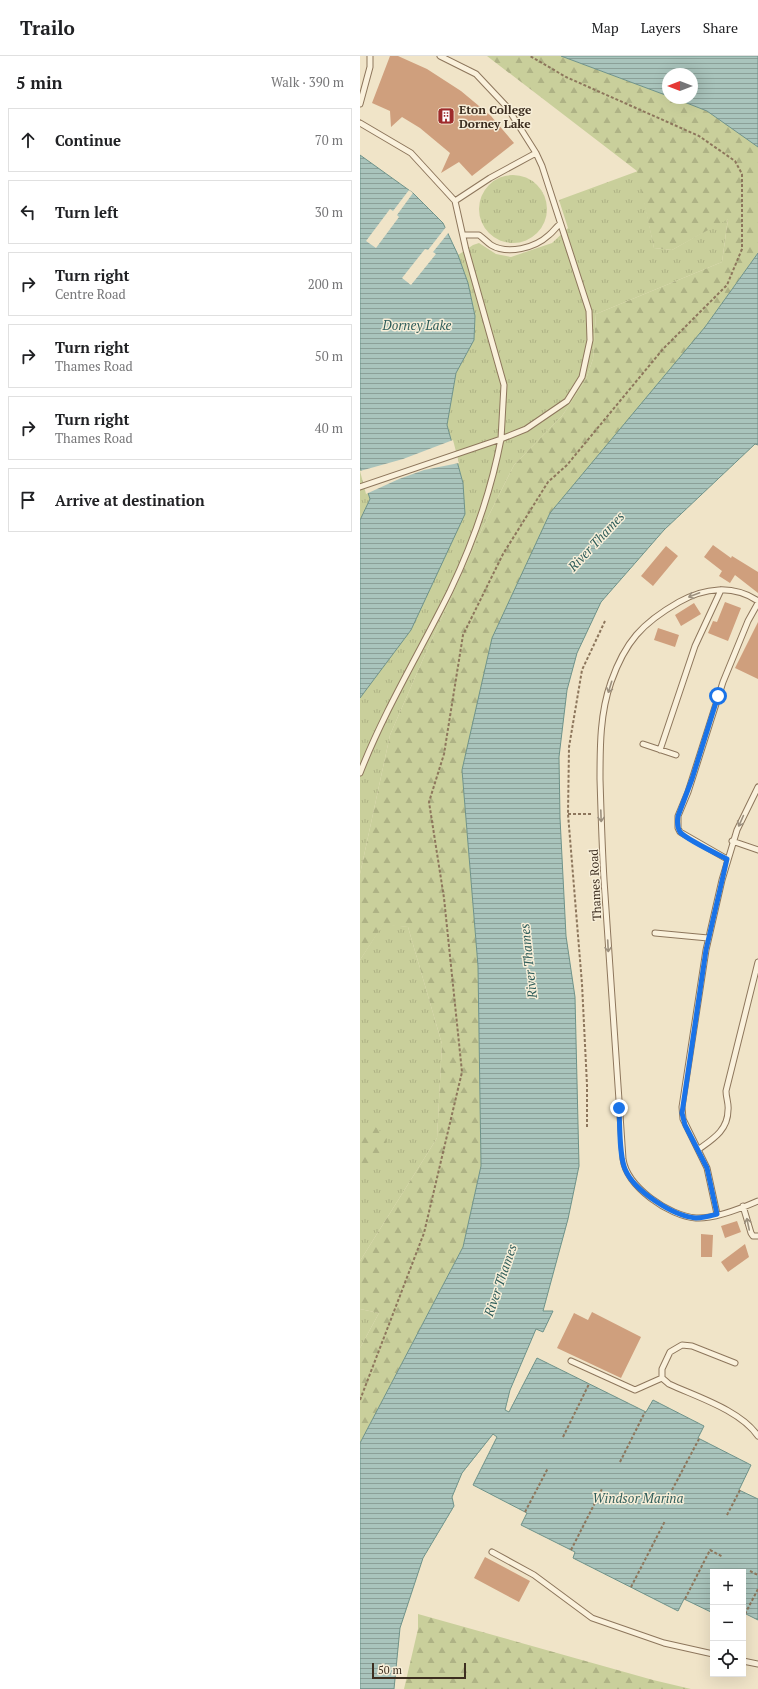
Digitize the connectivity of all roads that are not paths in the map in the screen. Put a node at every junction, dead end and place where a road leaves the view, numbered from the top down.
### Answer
1 (370, 56) edge
2 (440, 56) edge
3 (360, 104) edge
4 (360, 123) edge
5 (536, 153) junction
6 (455, 201) junction
7 (560, 224) junction
8 (464, 235) junction
9 (501, 439) junction
10 (360, 487) edge
11 (721, 590) junction
12 (758, 602) edge
13 (643, 744) dead end
14 (660, 750) junction
15 (676, 755) dead end
16 (360, 772) edge
17 (758, 787) edge
18 (732, 842) junction
19 (758, 850) edge
20 (727, 859) junction
21 (655, 933) dead end
22 (708, 938) junction
23 (758, 962) edge
24 (698, 1149) junction
25 (758, 1201) edge
26 (743, 1206) junction
27 (717, 1214) junction
28 (758, 1236) edge
29 (570, 1362) dead end
30 (735, 1363) dead end
31 (662, 1378) junction
32 (758, 1436) edge
33 (492, 1552) dead end
34 (710, 1653) edge
35 (746, 1662) edge
36 (758, 1664) edge

1 - 3 lane
2 - 5 lane
4 - 6 lane
5 - 6 lane
5 - 7 lane
6 - 8 lane
7 - 8 lane
7 - 9 lane
8 - 9 lane
9 - 10 lane
9 - 16 lane
11 - 12 lane, Thames Road
11 - 14 lane
11 -> 27 lane, Thames Road
12 - 20 lane
13 - 14 lane
14 - 15 lane
17 -> 18 lane
18 - 19 lane
18 - 20 lane
20 - 22 lane
21 - 22 lane
22 - 24 lane
23 - 24 lane
24 - 27 lane
25 - 26 lane, Thames Road
26 - 27 lane, Thames Road
28 -> 26 lane
29 - 31 lane
30 - 31 lane
31 - 32 lane
33 - 34 lane
35 - 36 lane

